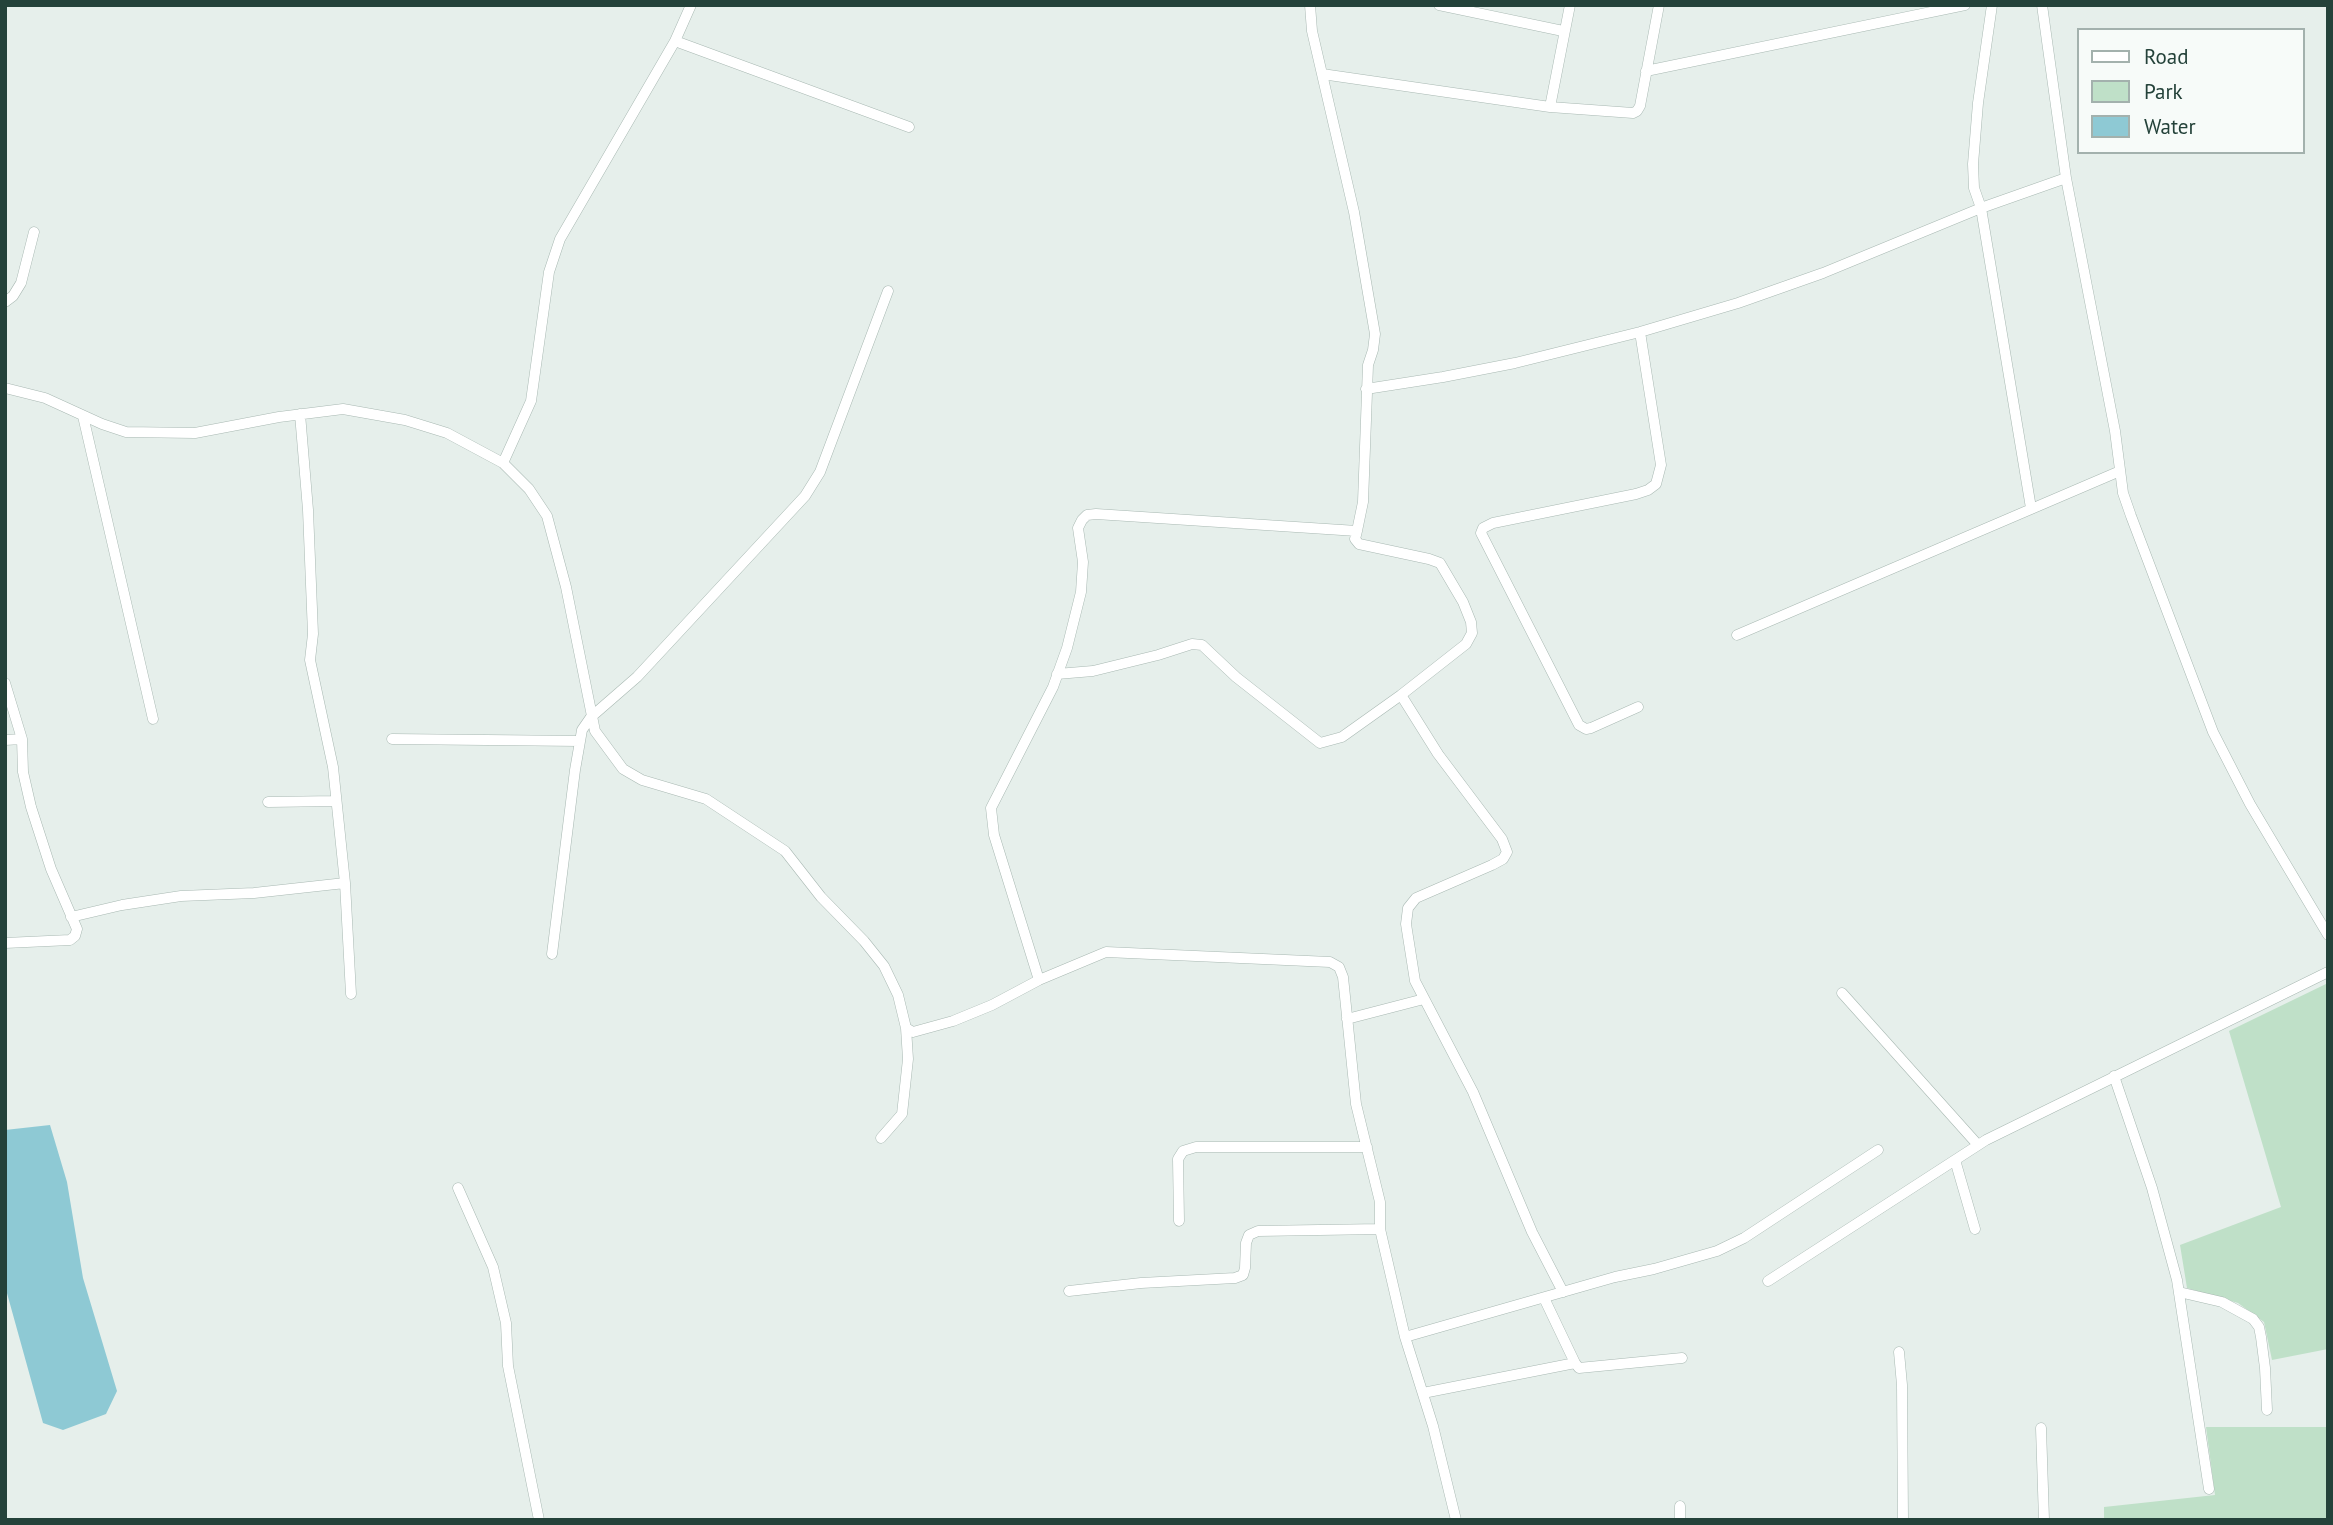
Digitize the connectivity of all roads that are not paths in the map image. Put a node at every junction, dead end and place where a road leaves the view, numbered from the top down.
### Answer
1 (691, 5) edge
2 (1310, 5) edge
3 (1439, 5) edge
4 (1570, 5) edge
5 (1660, 5) edge
6 (1965, 5) edge
7 (1992, 5) edge
8 (2042, 5) edge
9 (1563, 31) junction
10 (675, 41) junction
11 (1646, 71) junction
12 (1322, 74) junction
13 (1550, 107) junction
14 (909, 127) dead end
15 (2066, 178) junction
16 (1981, 208) junction
17 (34, 232) dead end
18 (888, 291) dead end
19 (5, 302) edge
20 (1640, 332) junction
21 (5, 388) edge
22 (1366, 389) junction
23 (300, 414) junction
24 (83, 416) junction
25 (503, 463) junction
26 (2120, 471) junction
27 (2031, 508) junction
28 (1357, 531) junction
29 (1737, 635) dead end
30 (1057, 674) junction
31 (5, 683) edge
32 (1401, 695) junction
33 (1638, 706) dead end
34 (592, 716) junction
35 (153, 719) dead end
36 (22, 739) junction
37 (392, 739) dead end
38 (5, 740) edge
39 (580, 741) junction
40 (336, 801) junction
41 (268, 802) dead end
42 (345, 883) junction
43 (71, 916) junction
44 (2328, 935) edge
45 (5, 943) edge
46 (552, 954) dead end
47 (2328, 972) edge
48 (1039, 979) junction
49 (1842, 993) dead end
50 (351, 995) dead end
51 (1424, 999) junction
52 (1347, 1019) junction
53 (906, 1028) junction
54 (2114, 1076) junction
55 (881, 1138) dead end
56 (1978, 1145) junction
57 (1367, 1147) junction
58 (1878, 1150) dead end
59 (1955, 1160) junction
60 (458, 1188) dead end
61 (1179, 1221) dead end
62 (1380, 1229) junction
63 (1975, 1229) dead end
64 (1768, 1281) dead end
65 (1069, 1291) dead end
66 (1563, 1292) junction
67 (2179, 1292) junction
68 (1544, 1297) junction
69 (1405, 1337) junction
70 (1899, 1352) dead end
71 (1682, 1358) dead end
72 (1575, 1363) junction
73 (1423, 1393) junction
74 (2267, 1410) dead end
75 (2041, 1428) dead end
76 (2209, 1489) dead end
77 (1680, 1506) dead end
78 (539, 1520) edge
79 (1456, 1520) edge
80 (1679, 1520) edge
81 (1903, 1520) edge
82 (2044, 1520) edge

1 - 10 street
2 - 12 street
3 - 9 street
4 - 9 street
5 - 11 street
6 - 11 street
7 - 16 street
8 - 15 street
9 - 13 street
10 - 14 street
10 - 25 street
11 - 13 street
12 - 13 street
12 - 22 street
15 - 16 street
15 - 26 street
16 - 20 street
16 - 27 street
17 - 19 street
18 - 34 street
20 - 22 street
20 - 33 street
21 - 24 street
22 - 28 street
23 - 24 street
23 - 25 street
23 - 40 street
24 - 35 street
25 - 34 street
26 - 27 street
26 - 44 street
27 - 29 street
28 - 30 street
28 - 32 street
30 - 32 street
30 - 48 street
31 - 36 street
32 - 51 street
34 - 39 street
34 - 53 street
36 - 38 street
36 - 43 street
37 - 39 street
39 - 46 street
40 - 41 street
40 - 42 street
42 - 43 street
42 - 50 street
43 - 45 street
47 - 54 street
48 - 52 street
48 - 53 street
49 - 56 street
51 - 52 street
51 - 66 street
52 - 57 street
53 - 55 street
54 - 56 street
54 - 67 street
56 - 59 street
57 - 61 street
57 - 62 street
58 - 66 street
59 - 63 street
59 - 64 street
60 - 78 street
62 - 65 street
62 - 69 street
66 - 68 street
67 - 74 street
67 - 76 street
68 - 69 street
68 - 72 street
69 - 73 street
70 - 81 street
71 - 72 street
72 - 73 street
73 - 79 street
75 - 82 street
77 - 80 street

